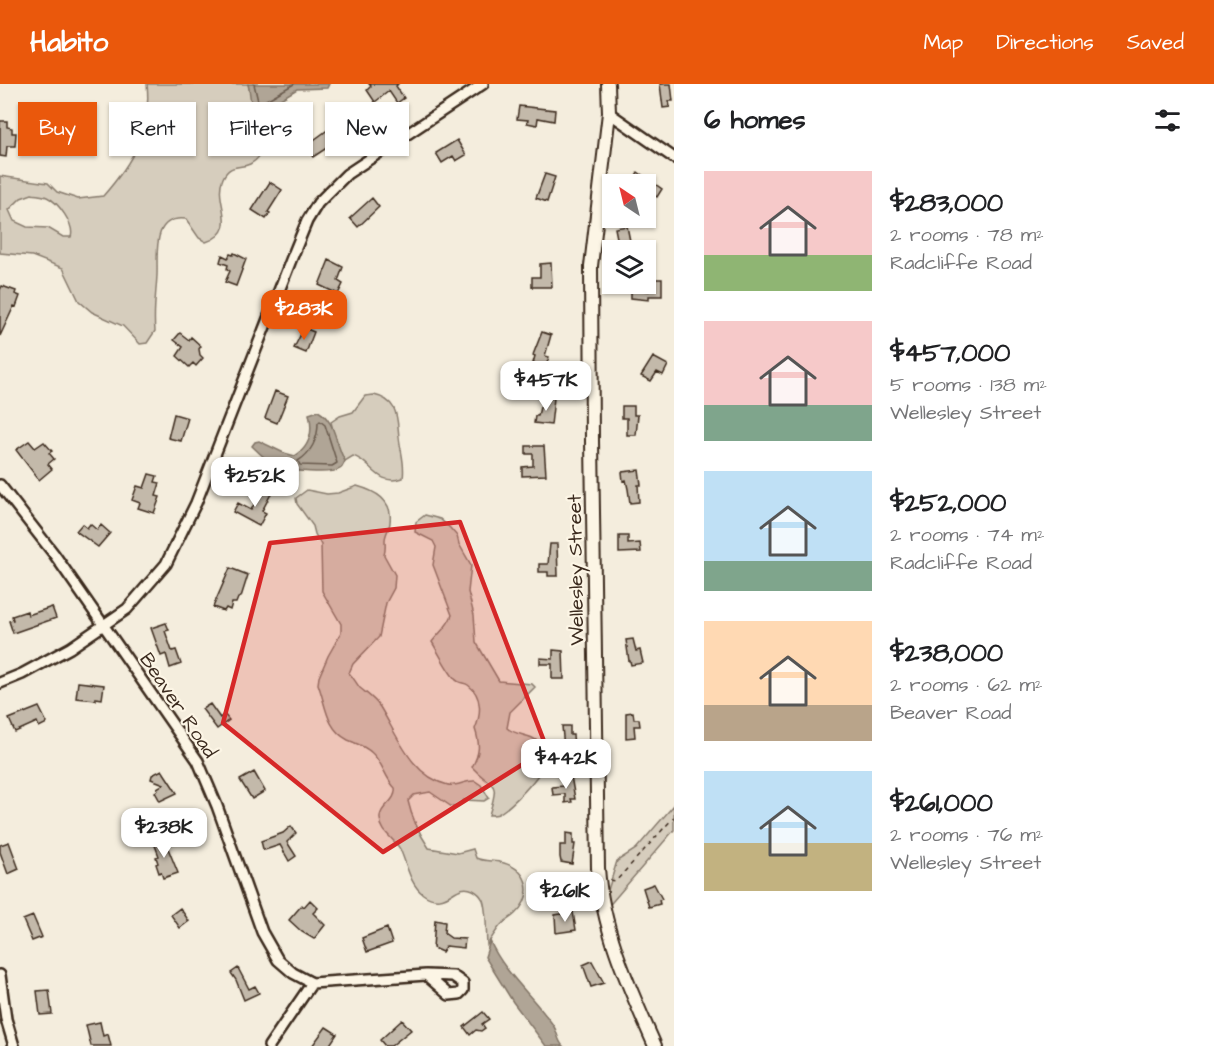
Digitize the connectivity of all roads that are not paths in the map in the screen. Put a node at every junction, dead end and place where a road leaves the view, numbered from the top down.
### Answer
1 (483, 84) edge
2 (608, 84) edge
3 (609, 113) junction
4 (674, 158) edge
5 (0, 485) edge
6 (103, 625) junction
7 (0, 683) edge
8 (0, 975) edge
9 (426, 975) dead end
10 (312, 983) junction
11 (14, 1046) edge
12 (269, 1046) edge
13 (655, 1046) edge

1 - 6 street
2 - 3 main road, Wellesley Street
3 - 4 street
3 - 13 main road, Wellesley Street
5 - 6 street, Beaver Road
6 - 7 street
6 - 10 street, Beaver Road
8 - 11 street
9 - 10 street
10 - 12 street

